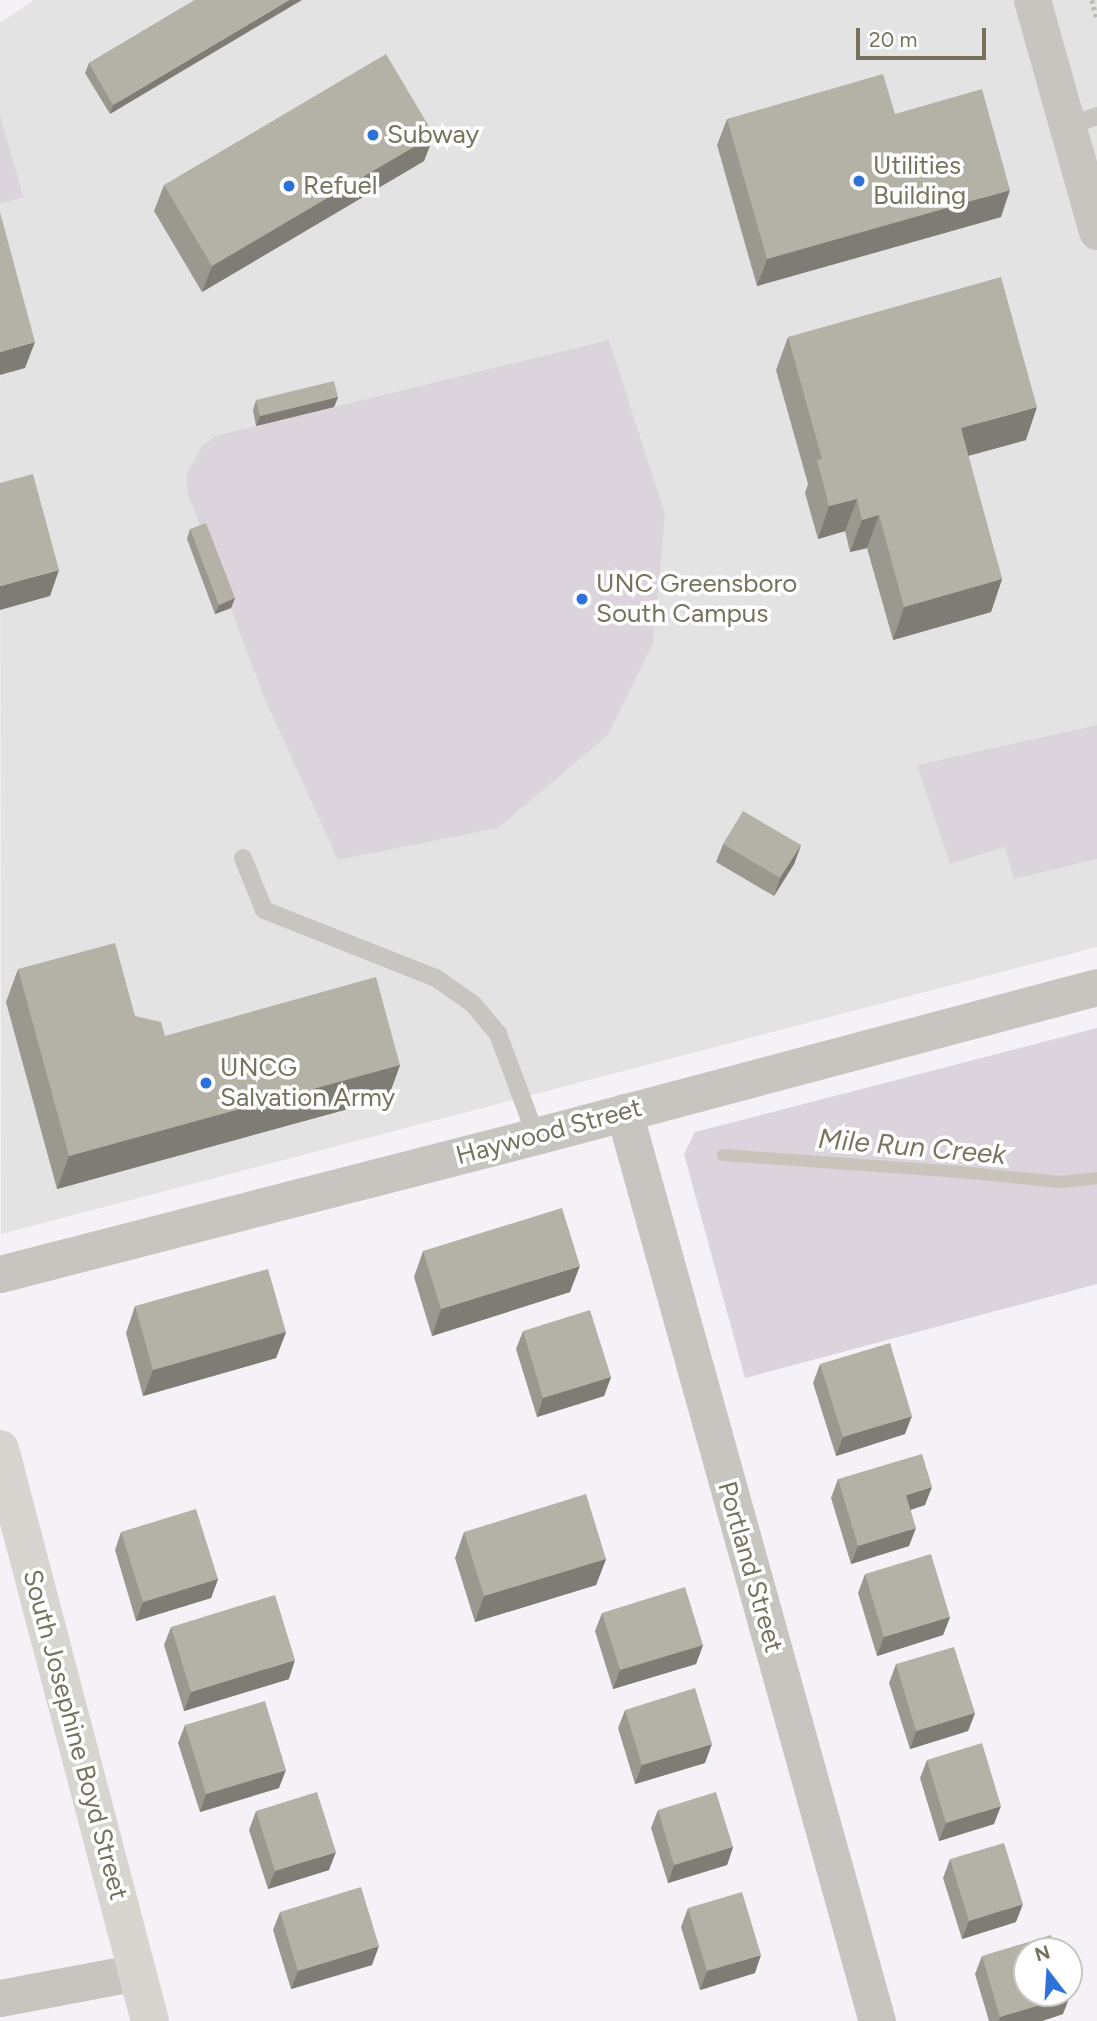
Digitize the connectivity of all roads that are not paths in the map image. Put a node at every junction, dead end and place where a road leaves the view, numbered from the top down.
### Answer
1 (1032, 0) edge
2 (1082, 121) edge
3 (1097, 230) edge
4 (243, 858) dead end
5 (1097, 987) edge
6 (624, 1112) junction
7 (536, 1136) junction
8 (0, 1274) edge
9 (0, 1449) edge
10 (137, 1972) junction
11 (0, 1998) edge
12 (150, 2021) edge
13 (877, 2021) edge

1 - 2 street
2 - 3 street
4 - 7 lane
5 - 6 street, Haywood Street
6 - 7 street, Haywood Street
6 - 13 street, Portland Street
7 - 8 street, Haywood Street
9 - 10 main road, South Josephine Boyd Street
10 - 11 street
10 - 12 main road, South Josephine Boyd Street

